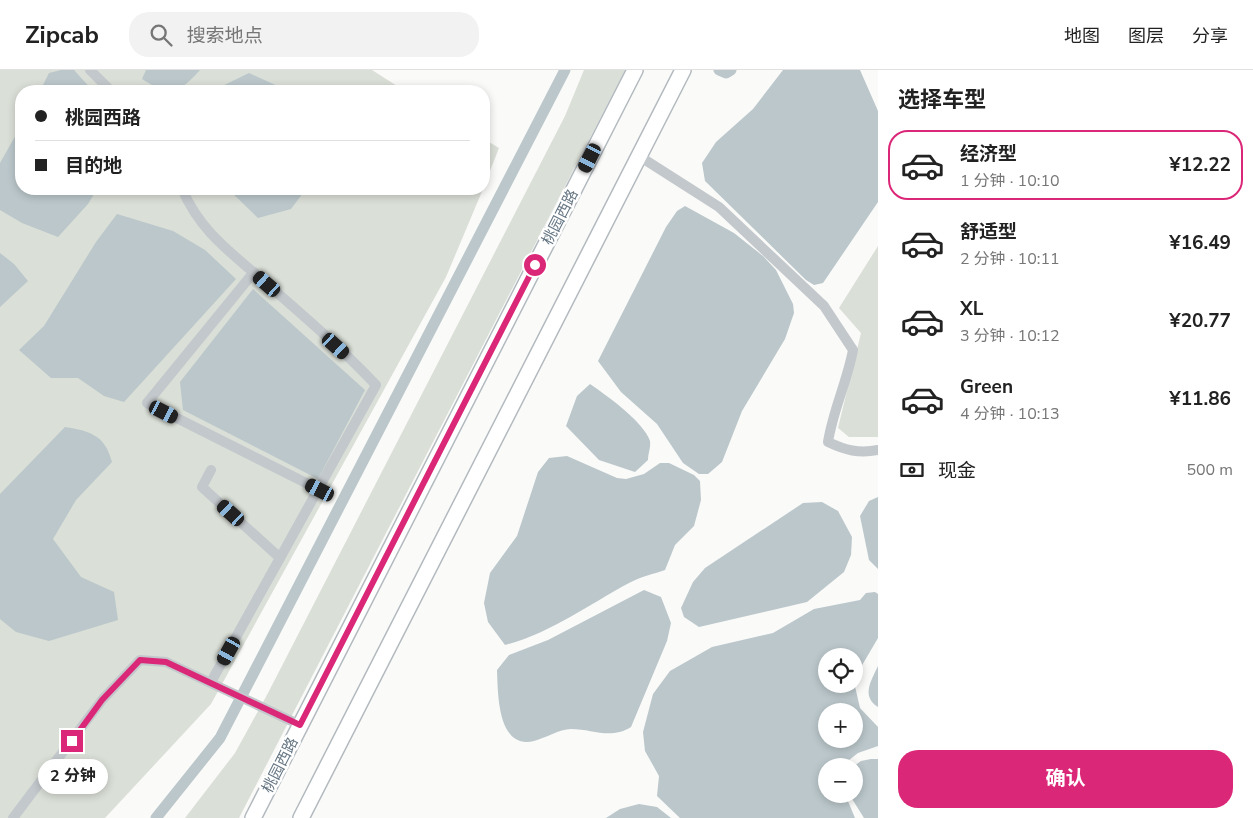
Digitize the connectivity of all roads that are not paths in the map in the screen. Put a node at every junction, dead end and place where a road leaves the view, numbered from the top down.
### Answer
1 (90, 70) edge
2 (635, 70) edge
3 (681, 74) edge
4 (104, 85) edge
5 (639, 156) junction
6 (185, 195) edge
7 (254, 272) junction
8 (878, 450) edge
9 (211, 470) dead end
10 (320, 490) junction
11 (280, 558) junction
12 (211, 682) junction
13 (300, 725) junction
14 (13, 818) edge
15 (253, 818) edge
16 (301, 818) edge

1 - 4 street
2 - 13 main road, 桃园西路
3 - 5 main road
5 - 8 street
5 - 16 main road
6 - 7 street
7 - 10 street
7 - 10 street
9 - 11 street
10 - 11 street
11 - 12 street
12 - 13 street
12 - 14 street
13 - 15 main road, 桃园西路

